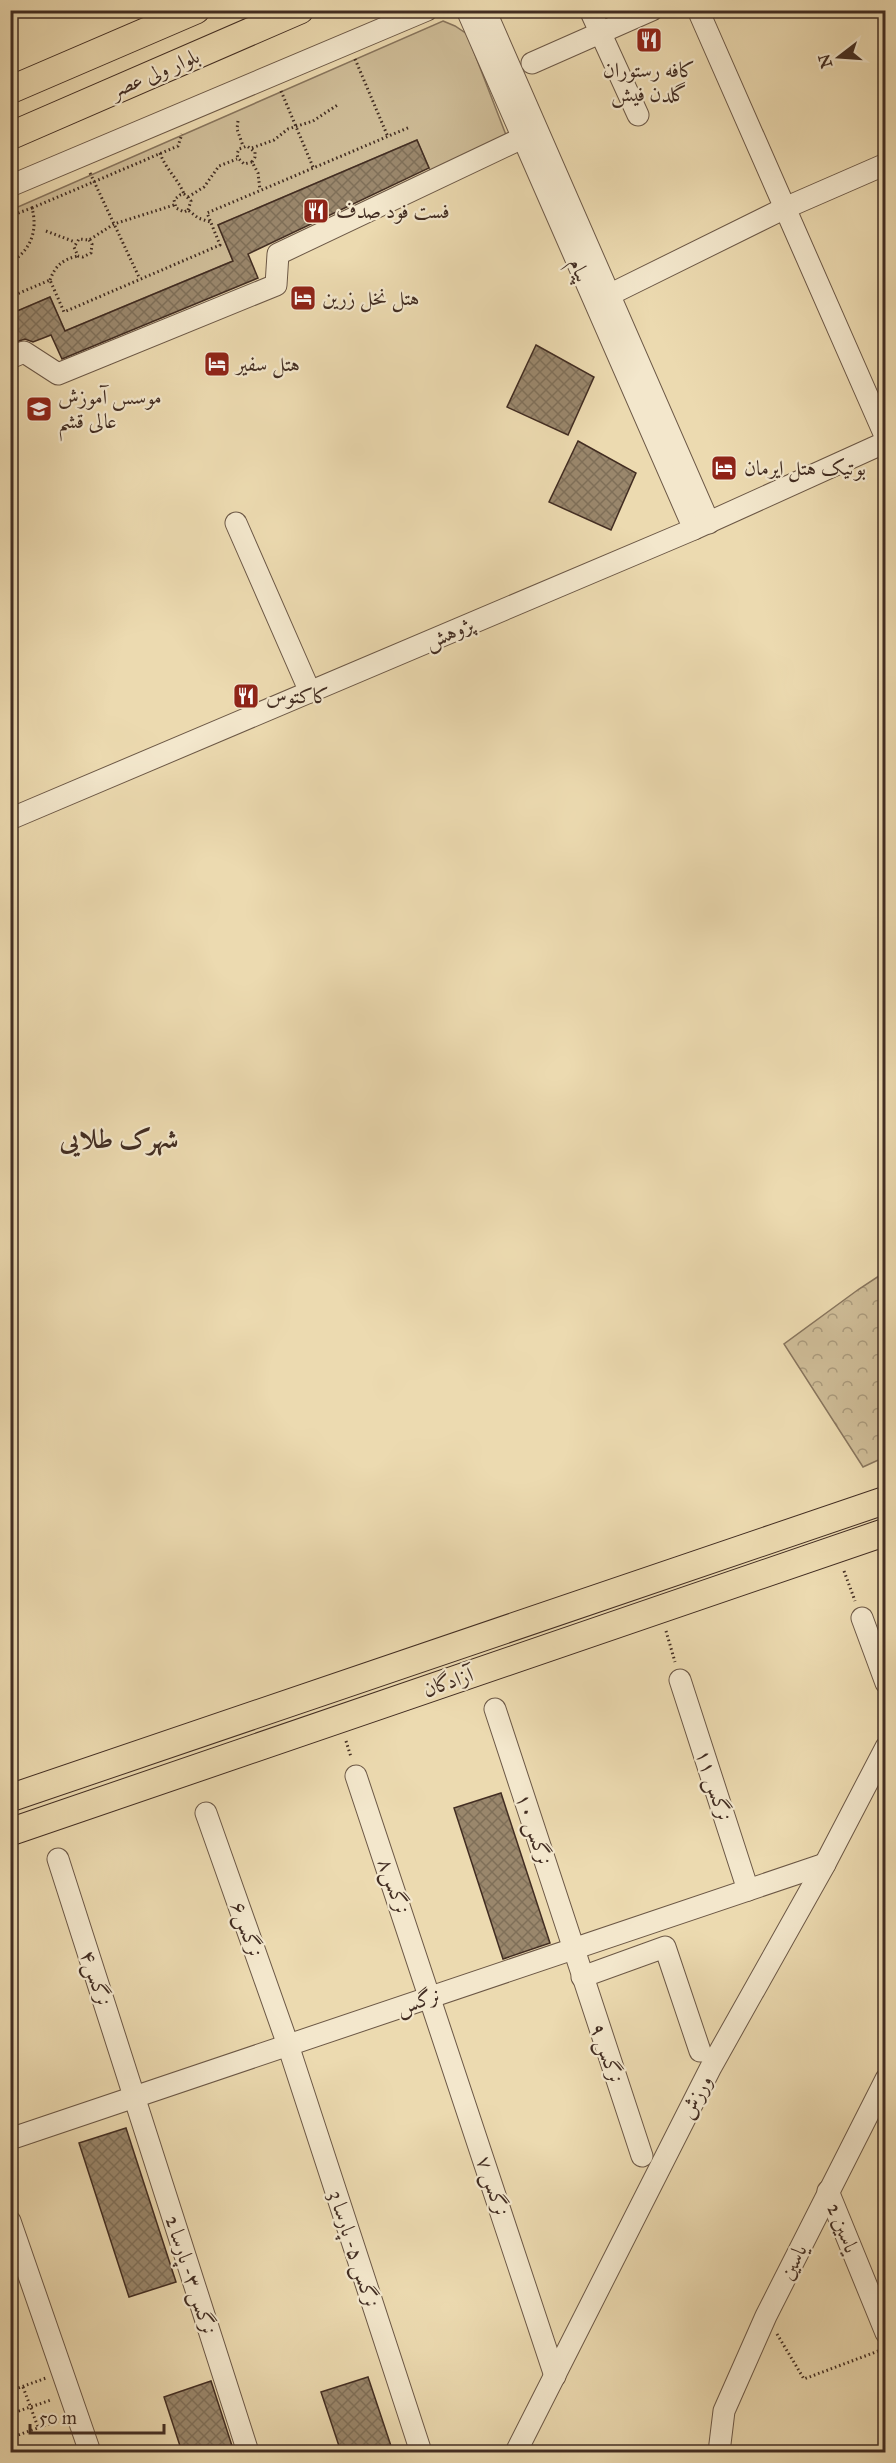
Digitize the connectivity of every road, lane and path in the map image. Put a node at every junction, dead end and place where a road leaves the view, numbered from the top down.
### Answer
1 (196, 10) edge
2 (300, 10) edge
3 (427, 10) edge
4 (467, 10) edge
5 (485, 10) edge
6 (590, 10) edge
7 (652, 10) edge
8 (698, 10) edge
9 (600, 33) junction
10 (348, 44) junction
11 (532, 63) dead end
12 (278, 82) dead end
13 (10, 90) edge
14 (339, 104) dead end
15 (638, 115) dead end
16 (238, 121) dead end
17 (296, 126) junction
18 (410, 127) dead end
19 (183, 129) dead end
20 (530, 134) junction
21 (10, 135) edge
22 (388, 137) junction
23 (243, 146) junction
24 (252, 148) junction
25 (160, 153) junction
26 (82, 156) junction
27 (238, 159) junction
28 (252, 162) junction
29 (885, 164) edge
30 (313, 168) junction
31 (94, 183) junction
32 (10, 186) edge
33 (260, 190) junction
34 (184, 194) junction
35 (188, 197) junction
36 (174, 205) junction
37 (32, 208) junction
38 (785, 208) junction
39 (10, 209) edge
40 (188, 210) junction
41 (210, 222) junction
42 (114, 224) junction
43 (45, 231) dead end
44 (89, 240) junction
45 (75, 242) junction
46 (78, 256) junction
47 (10, 263) edge
48 (139, 277) dead end
49 (50, 280) junction
50 (609, 295) junction
51 (10, 297) edge
52 (10, 358) edge
53 (885, 440) edge
54 (236, 523) dead end
55 (701, 526) junction
56 (310, 692) junction
57 (10, 819) edge
58 (885, 1500) edge
59 (885, 1532) edge
60 (836, 1549) junction
61 (660, 1609) junction
62 (861, 1618) joint
63 (680, 1680) joint
64 (885, 1683) edge
65 (495, 1709) dead end
66 (340, 1719) junction
67 (885, 1747) edge
68 (89, 1771) junction
69 (356, 1776) joint
70 (10, 1798) edge
71 (99, 1801) junction
72 (206, 1813) dead end
73 (10, 1832) edge
74 (58, 1859) dead end
75 (825, 1864) junction
76 (747, 1890) junction
77 (573, 1949) junction
78 (582, 1977) junction
79 (431, 1997) junction
80 (288, 2045) junction
81 (700, 2051) dead end
82 (885, 2079) edge
83 (134, 2097) junction
84 (10, 2139) edge
85 (642, 2156) dead end
86 (828, 2191) junction
87 (10, 2221) edge
88 (766, 2316) junction
89 (885, 2333) edge
90 (885, 2349) edge
91 (63, 2372) junction
92 (555, 2376) junction
93 (23, 2386) junction
94 (10, 2391) edge
95 (70, 2394) junction
96 (31, 2407) junction
97 (10, 2414) edge
98 (77, 2414) junction
99 (38, 2428) junction
100 (10, 2438) edge
101 (90, 2452) edge
102 (248, 2452) edge
103 (420, 2452) edge
104 (516, 2452) edge
105 (719, 2452) edge

1 - 13 main road, بلوار ولی عصر
2 - 21 main road, بلوار ولی عصر
3 - 10 street
4 - 20 street, پیام
5 - 20 street, پیام
6 - 9 street
7 - 9 street
8 - 38 street
9 - 11 street
9 - 15 street
10 - 22 path
10 - 26 street
12 - 17 path
14 - 17 path
16 - 23 path
17 - 24 path
17 - 30 path
18 - 22 path
19 - 25 path
20 - 50 street, پیام
20 - 52 street
20 - 55 street, پیام
22 - 30 path
23 - 24 path
23 - 27 path
24 - 28 path
25 - 31 path
25 - 34 path
26 - 31 path
26 - 32 street
27 - 28 path
27 - 35 path
28 - 33 path
29 - 38 street
30 - 33 path
31 - 37 path
31 - 42 path
33 - 41 path
34 - 35 path
34 - 36 path
35 - 40 path
36 - 40 path
36 - 42 path
37 - 39 path
37 - 47 path
38 - 50 street
38 - 53 street
40 - 41 path
41 - 49 path
42 - 44 path
42 - 48 path
43 - 45 path
44 - 45 path
44 - 46 path
45 - 46 path
46 - 49 path
49 - 51 path
50 - 55 street, پیام
53 - 55 street, پژوهش
54 - 56 street
55 - 56 street, پژوهش
56 - 57 street, پژوهش
58 - 68 main road, آزادگان
59 - 60 main road, آزادگان
60 - 61 main road, آزادگان
60 - 62 path
61 - 63 path
61 - 66 main road, آزادگان
62 - 64 street
63 - 76 street, نرگس ۱۱
65 - 77 street, نرگس ۱۰
66 - 69 path
66 - 71 main road, آزادگان
67 - 75 street, ورزش
68 - 70 main road, آزادگان
68 - 71 main road
69 - 79 street, نرگس۸
71 - 73 main road, آزادگان
72 - 80 street, نرگس۶
74 - 83 street, نرگس۴
75 - 76 street, نرگس
75 - 92 street, ورزش
76 - 77 street, نرگس
77 - 78 street, نرگس ۹
77 - 79 street, نرگس
78 - 81 street
78 - 85 street, نرگس ۹
79 - 80 street, نرگس
79 - 92 street, نرگس ۷
80 - 83 street, نرگس
80 - 103 street, نرگس ۵- پارسا 3
82 - 86 street, یاسین
83 - 84 street, نرگس
83 - 102 street, نرگس ۳- پارسا 2
86 - 88 street, یاسین
86 - 89 street, یاسین 2
87 - 91 street
88 - 90 path
88 - 105 street, یاسین
91 - 93 path
91 - 95 street
92 - 104 street, ورزش
93 - 94 path
93 - 96 path
95 - 96 path
95 - 98 street
96 - 97 path
96 - 99 path
98 - 99 path
98 - 101 street
99 - 100 path

